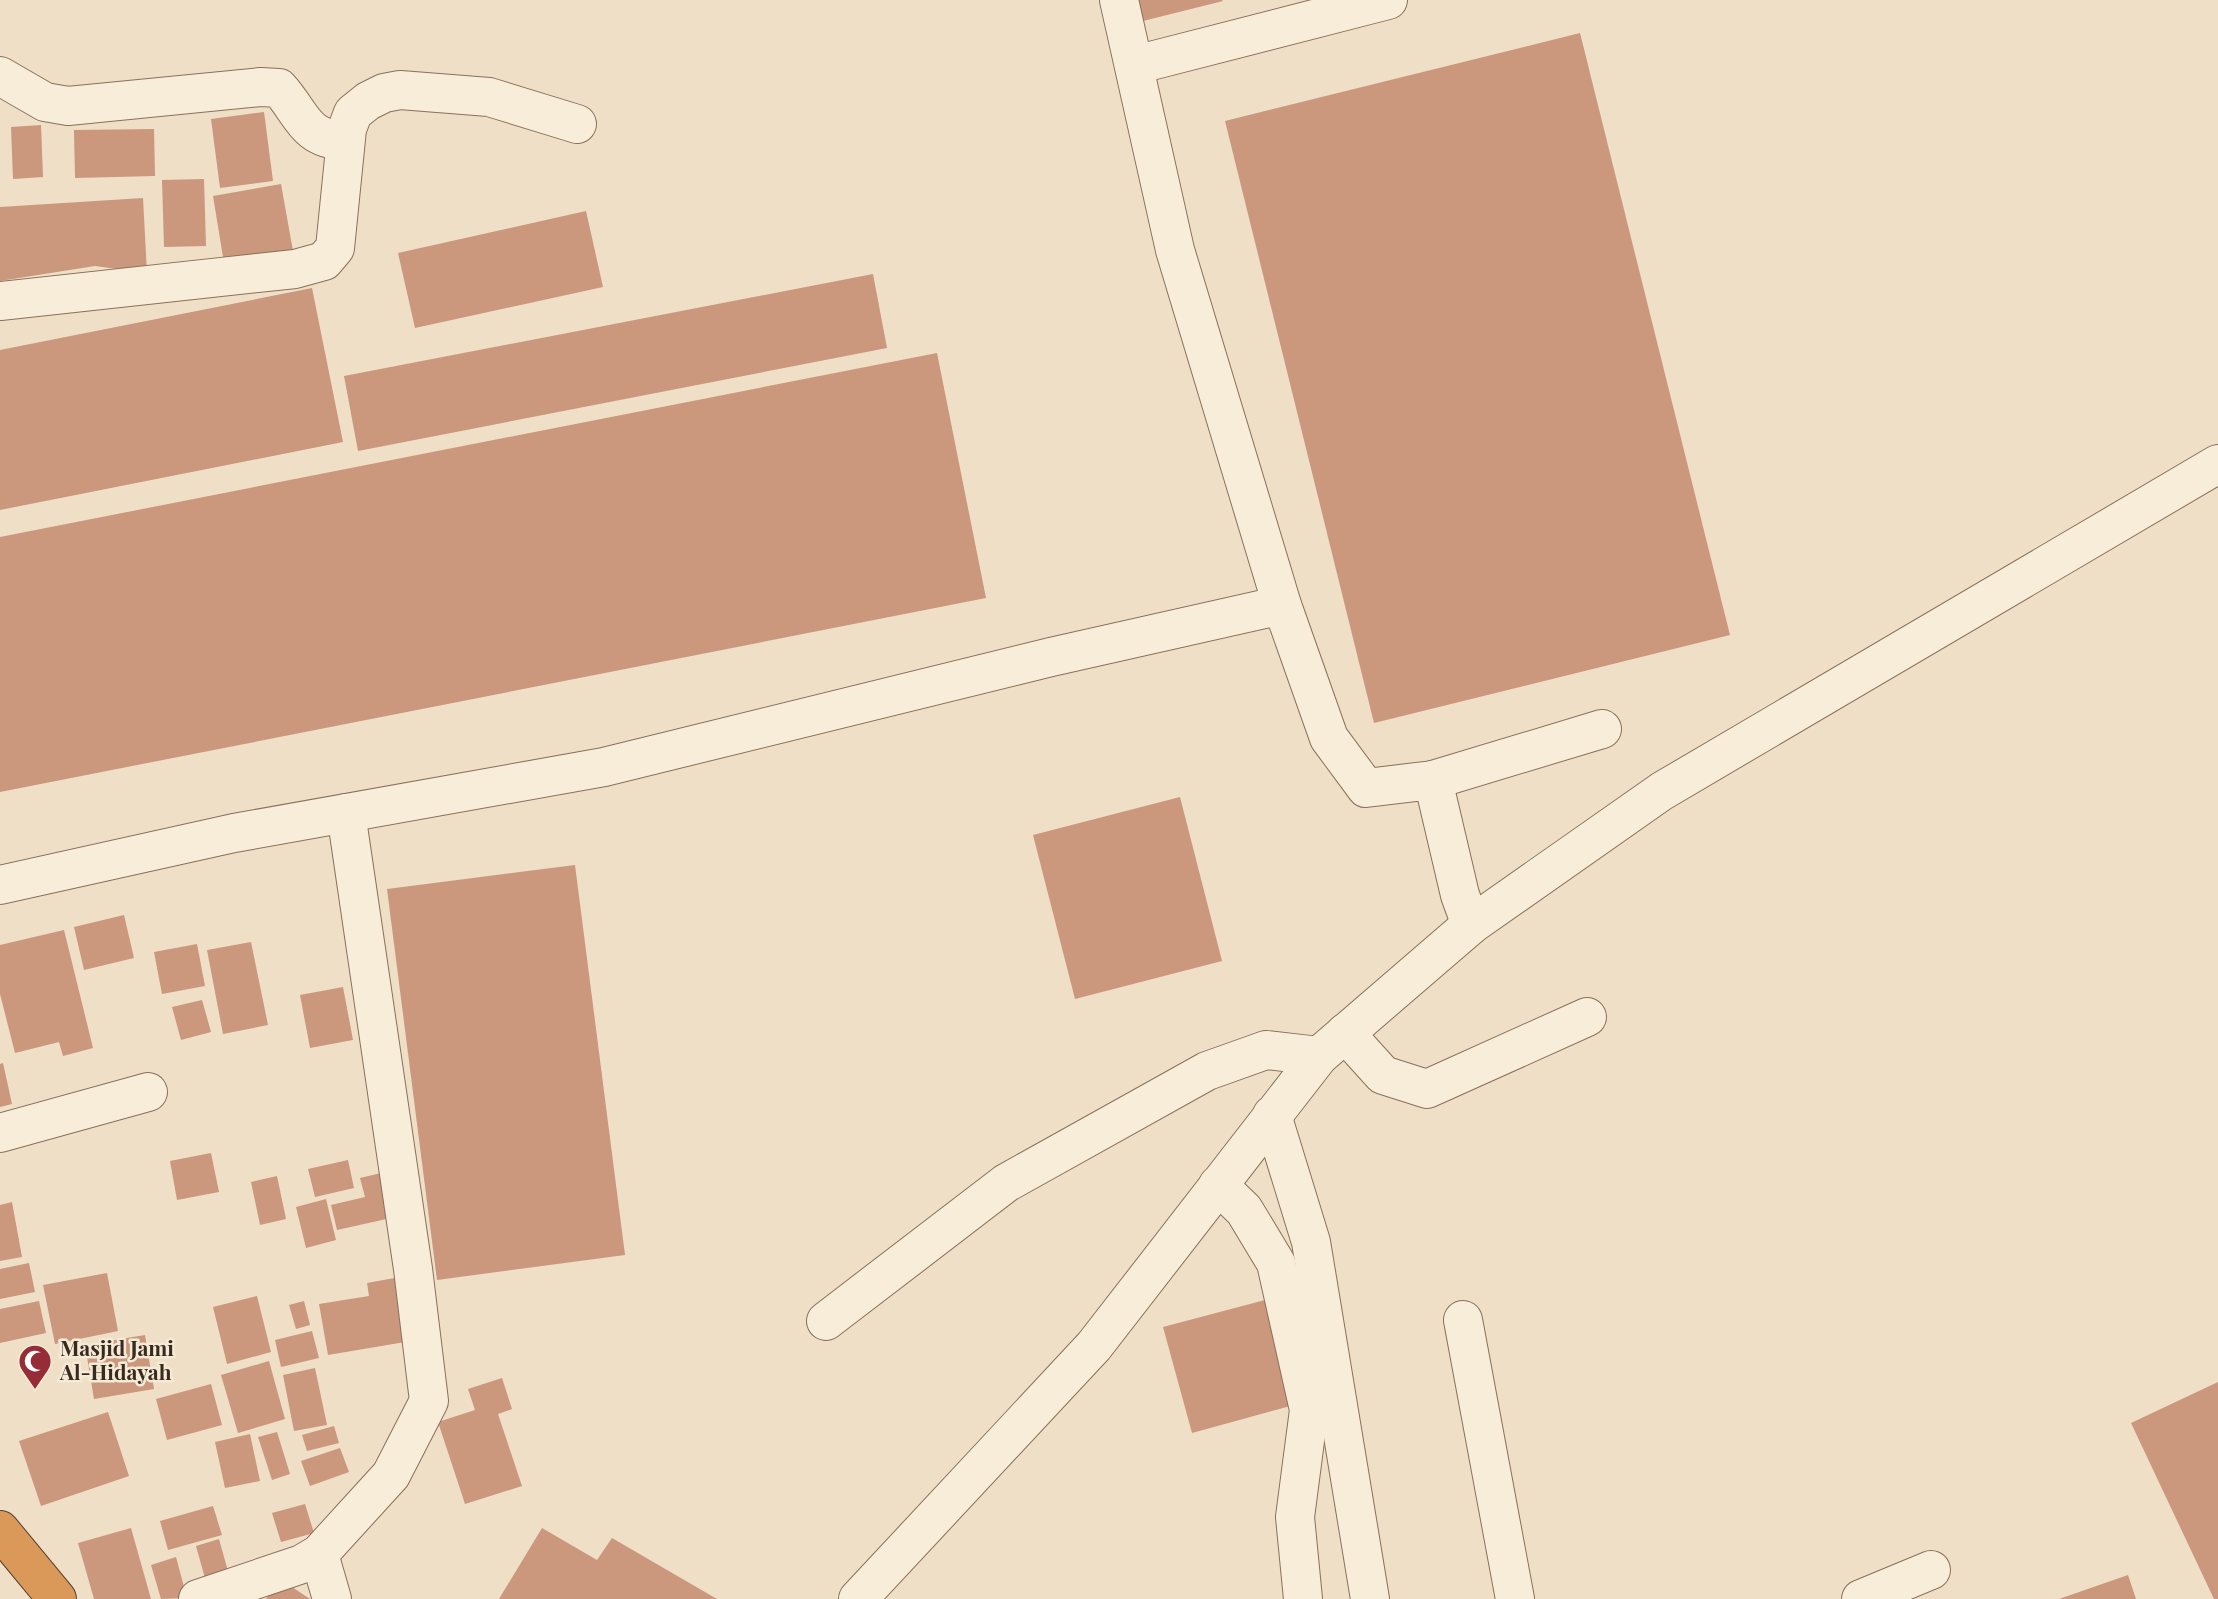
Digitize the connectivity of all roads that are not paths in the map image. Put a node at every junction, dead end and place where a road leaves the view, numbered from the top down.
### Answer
1 (1119, 0) edge
2 (1388, 0) edge
3 (1135, 65) junction
4 (0, 76) edge
5 (577, 124) dead end
6 (344, 141) junction
7 (0, 301) edge
8 (2218, 464) edge
9 (1282, 605) junction
10 (1602, 729) dead end
11 (1433, 780) junction
12 (346, 813) junction
13 (0, 885) edge
14 (1472, 925) junction
15 (1587, 1017) dead end
16 (1332, 1044) junction
17 (148, 1091) dead end
18 (1272, 1115) junction
19 (0, 1133) edge
20 (1218, 1185) junction
21 (1464, 1320) dead end
22 (826, 1321) dead end
23 (0, 1530) edge
24 (319, 1554) junction
25 (1931, 1570) dead end
26 (57, 1599) edge
27 (198, 1599) edge
28 (332, 1599) edge
29 (858, 1599) edge
30 (1303, 1599) edge
31 (1370, 1599) edge
32 (1515, 1599) edge
33 (1861, 1599) edge

1 - 3 street
2 - 3 street
3 - 9 street
4 - 6 street
5 - 6 street
6 - 7 street
8 - 14 street
9 - 11 street
9 - 12 street
10 - 11 street
11 - 14 street
12 - 13 street
12 - 24 street
14 - 16 street
15 - 16 street
16 - 18 street
16 - 22 street
17 - 19 street
18 - 20 street
18 - 31 street
20 - 29 street
20 - 30 street
21 - 32 street
23 - 26 highway
24 - 27 street
24 - 28 street
25 - 33 street

